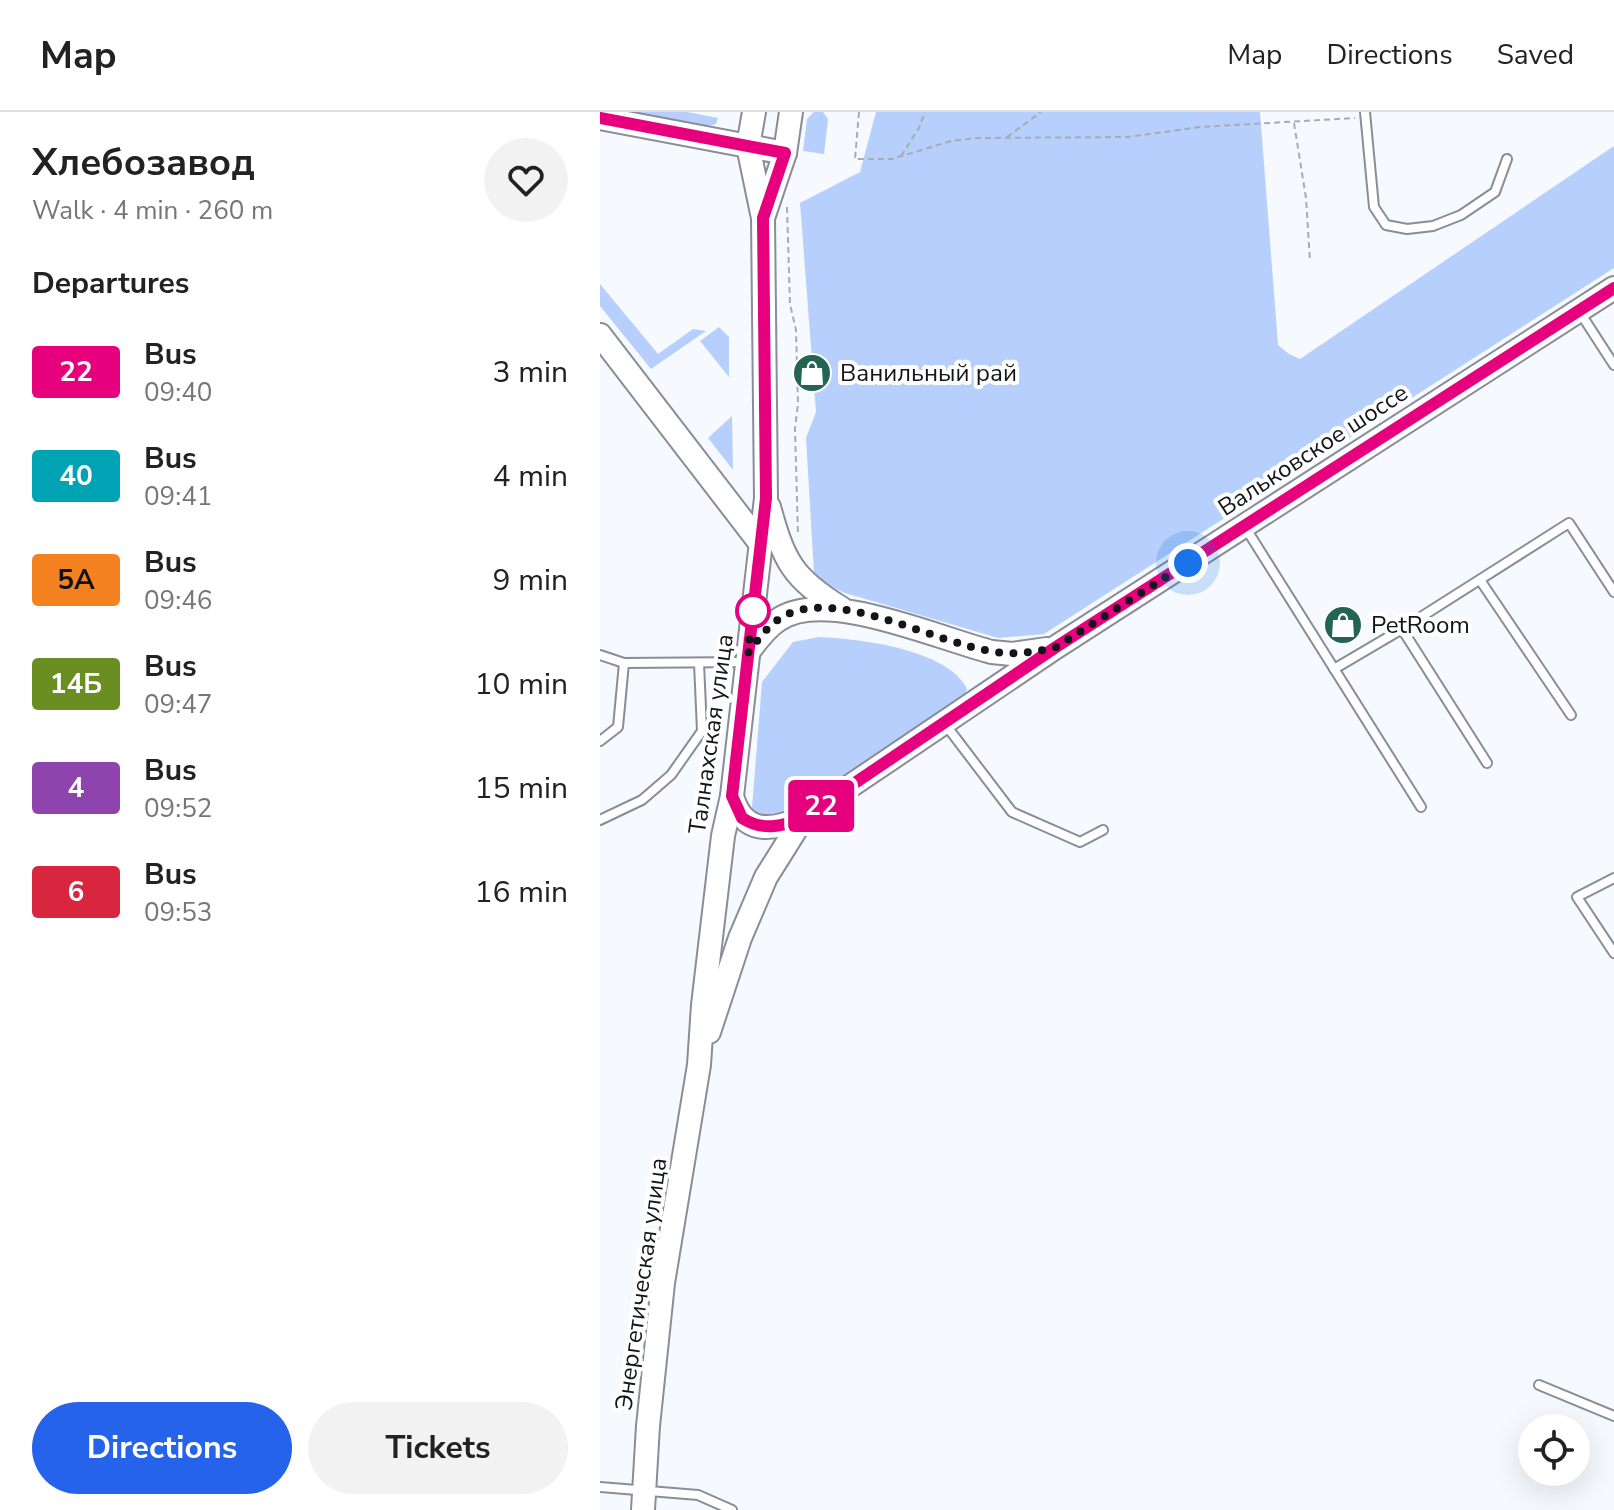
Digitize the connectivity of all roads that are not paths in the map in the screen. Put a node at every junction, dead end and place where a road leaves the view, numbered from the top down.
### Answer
1 (754, 112) edge
2 (791, 112) edge
3 (1366, 115) edge
4 (600, 118) edge
5 (748, 146) junction
6 (785, 153) junction
7 (1507, 159) dead end
8 (763, 218) junction
9 (1614, 288) edge
10 (1579, 310) junction
11 (600, 335) edge
12 (1614, 365) edge
13 (766, 498) junction
14 (1244, 526) junction
15 (760, 543) junction
16 (1480, 580) junction
17 (1614, 592) edge
18 (844, 609) junction
19 (1402, 629) junction
20 (1056, 647) junction
21 (600, 655) edge
22 (978, 655) junction
23 (747, 657) junction
24 (624, 663) junction
25 (699, 663) junction
26 (1334, 669) junction
27 (975, 702) junction
28 (1571, 715) dead end
29 (945, 724) junction
30 (600, 741) edge
31 (1487, 763) dead end
32 (729, 805) junction
33 (1421, 807) dead end
34 (803, 818) junction
35 (600, 820) edge
36 (1103, 830) dead end
37 (1614, 878) edge
38 (1614, 953) edge
39 (699, 1065) junction
40 (1539, 1385) dead end
41 (1614, 1416) edge
42 (600, 1487) edge
43 (644, 1500) edge
44 (732, 1510) edge

1 - 5 main road, Талнахская улица
2 - 6 main road, Талнахская улица
3 - 7 lane
4 - 5 main road
5 - 6 main road
5 - 8 main road, Талнахская улица
6 - 8 main road, Талнахская улица
8 - 13 main road, Талнахская улица
9 - 10 main road, Вальковское шоссе
10 - 12 lane
10 - 14 main road, Вальковское шоссе
11 - 15 main road
13 - 15 main road, Талнахская улица
13 - 18 main road
14 - 20 main road, Вальковское шоссе
14 - 26 lane
15 - 23 main road, Талнахская улица
16 - 17 lane
16 - 19 lane
16 - 28 lane
18 - 22 main road
18 - 23 main road
19 - 26 lane
19 - 31 lane
20 - 22 main road
20 - 27 main road, Вальковское шоссе
21 - 24 lane
22 - 27 main road
23 - 25 lane
23 - 32 main road, Талнахская улица
24 - 25 lane
24 - 30 lane
25 - 35 lane
26 - 33 lane
27 - 29 main road, Вальковское шоссе
29 - 34 main road, Вальковское шоссе
29 - 36 lane
32 - 34 main road, Вальковское шоссе
32 - 39 main road, Талнахская улица
34 - 39 main road, Вальковское шоссе
37 - 38 lane
39 - 43 main road, Энергетическая улица
40 - 41 lane
42 - 43 lane
43 - 44 lane

